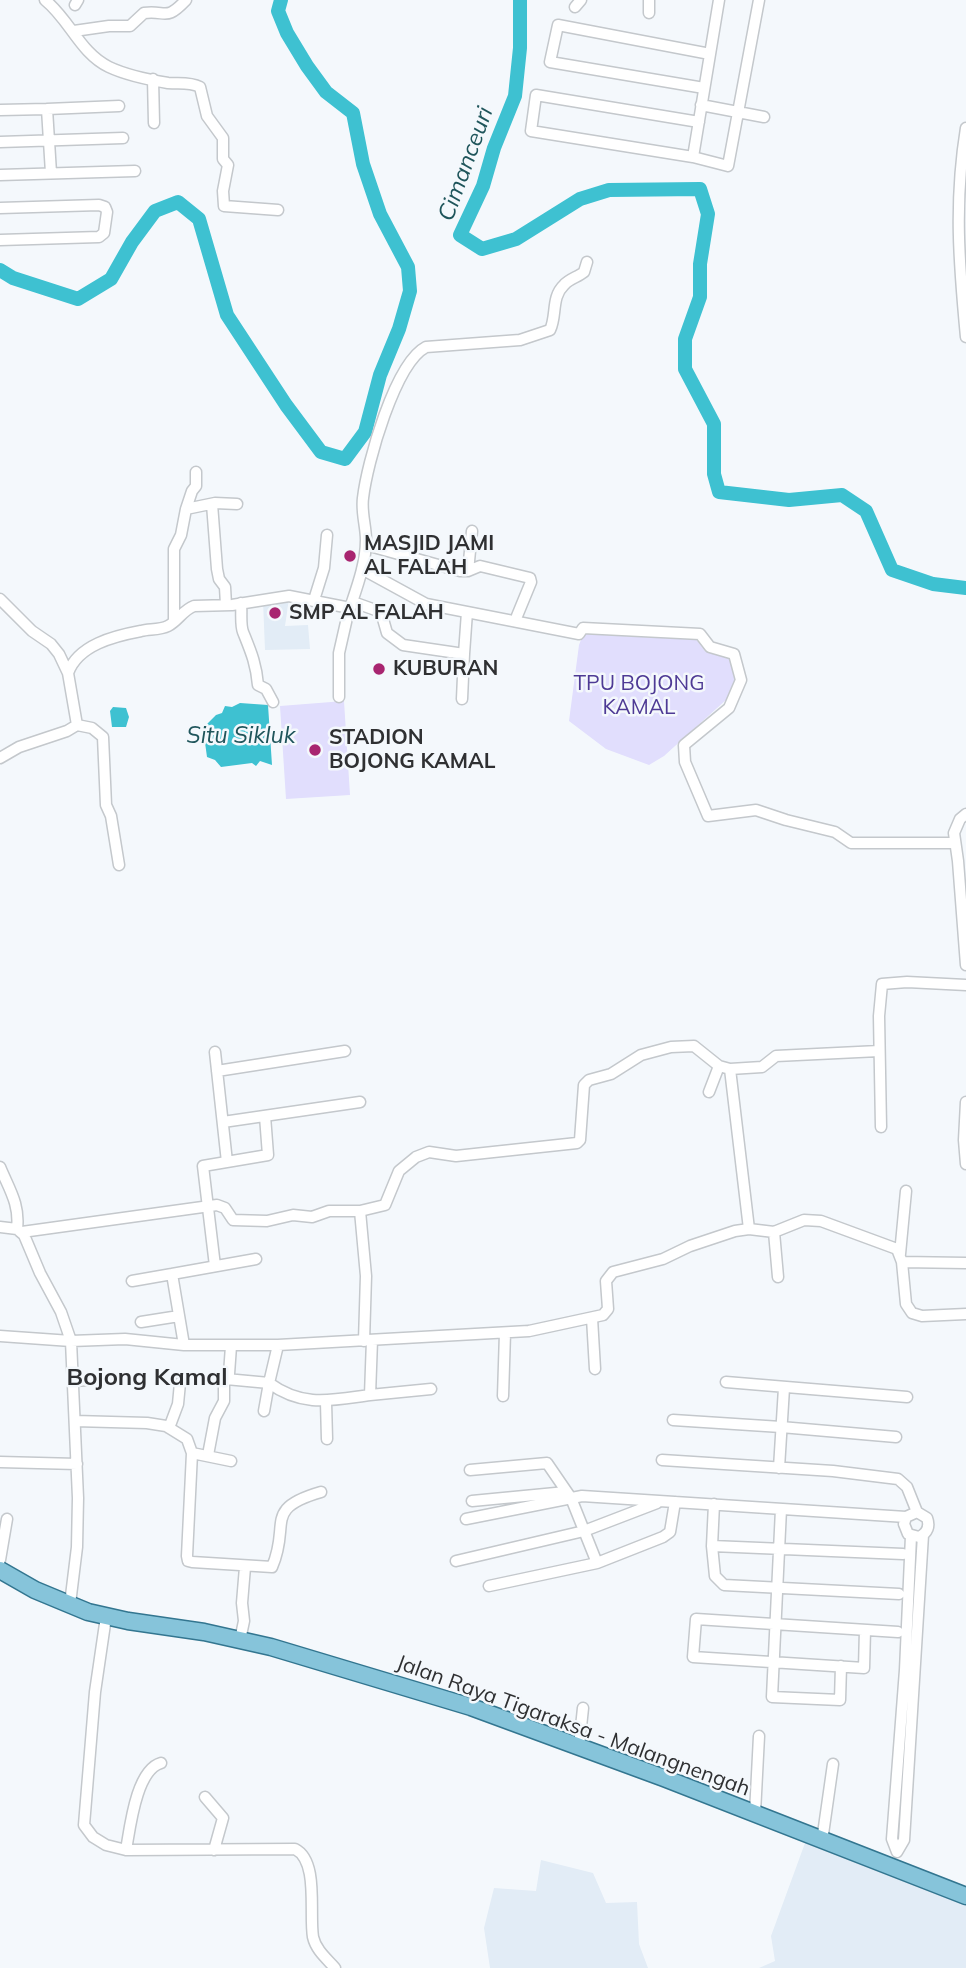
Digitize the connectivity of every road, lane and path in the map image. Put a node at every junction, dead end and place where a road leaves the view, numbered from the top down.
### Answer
1 (45, 0) edge
2 (186, 0) edge
3 (649, 0) edge
4 (719, 0) edge
5 (760, 0) edge
6 (649, 13) dead end
7 (74, 31) junction
8 (710, 54) junction
9 (153, 79) junction
10 (704, 88) junction
11 (701, 105) junction
12 (119, 106) dead end
13 (47, 109) junction
14 (0, 110) edge
15 (738, 112) junction
16 (764, 117) dead end
17 (699, 122) junction
18 (154, 123) dead end
19 (966, 128) edge
20 (123, 138) dead end
21 (47, 141) junction
22 (0, 142) edge
23 (693, 157) junction
24 (135, 171) dead end
25 (51, 173) junction
26 (0, 175) edge
27 (0, 208) edge
28 (278, 210) dead end
29 (0, 240) edge
30 (587, 261) dead end
31 (966, 337) edge
32 (196, 472) dead end
33 (212, 504) junction
34 (237, 504) dead end
35 (186, 509) junction
36 (472, 531) dead end
37 (327, 536) dead end
38 (366, 545) junction
39 (362, 569) junction
40 (467, 571) junction
41 (0, 599) edge
42 (314, 600) junction
43 (241, 603) junction
44 (226, 606) junction
45 (351, 606) junction
46 (467, 612) junction
47 (517, 616) dead end
48 (174, 621) junction
49 (464, 654) junction
50 (68, 673) junction
51 (339, 697) dead end
52 (462, 699) dead end
53 (274, 702) dead end
54 (77, 725) junction
55 (0, 758) edge
56 (966, 814) edge
57 (954, 843) junction
58 (119, 865) dead end
59 (966, 965) edge
60 (966, 985) edge
61 (345, 1051) dead end
62 (879, 1051) junction
63 (215, 1052) dead end
64 (719, 1066) junction
65 (730, 1069) junction
66 (217, 1071) junction
67 (709, 1092) dead end
68 (360, 1102) dead end
69 (966, 1102) edge
70 (265, 1116) junction
71 (223, 1122) junction
72 (881, 1127) dead end
73 (227, 1162) junction
74 (966, 1164) edge
75 (0, 1167) edge
76 (906, 1191) dead end
77 (207, 1206) junction
78 (360, 1211) junction
79 (0, 1227) edge
80 (750, 1229) junction
81 (20, 1231) junction
82 (774, 1232) junction
83 (901, 1258) junction
84 (256, 1259) dead end
85 (966, 1263) edge
86 (215, 1266) junction
87 (172, 1274) junction
88 (778, 1278) dead end
89 (132, 1281) dead end
90 (966, 1314) edge
91 (179, 1316) junction
92 (593, 1318) junction
93 (141, 1322) dead end
94 (505, 1333) junction
95 (0, 1336) edge
96 (71, 1340) junction
97 (368, 1340) junction
98 (184, 1345) junction
99 (278, 1345) junction
100 (230, 1346) junction
101 (595, 1369) dead end
102 (226, 1379) junction
103 (103, 1380) dead end
104 (74, 1381) junction
105 (726, 1382) dead end
106 (180, 1383) dead end
107 (269, 1383) junction
108 (784, 1388) junction
109 (431, 1389) dead end
110 (370, 1395) junction
111 (503, 1396) dead end
112 (907, 1397) dead end
113 (326, 1402) junction
114 (264, 1410) dead end
115 (673, 1420) dead end
116 (75, 1421) junction
117 (169, 1427) junction
118 (781, 1427) junction
119 (896, 1437) dead end
120 (327, 1439) dead end
121 (192, 1453) junction
122 (208, 1455) junction
123 (662, 1460) dead end
124 (231, 1461) dead end
125 (0, 1462) edge
126 (77, 1464) junction
127 (779, 1468) junction
128 (470, 1469) dead end
129 (321, 1492) dead end
130 (568, 1495) junction
131 (472, 1501) dead end
132 (662, 1501) junction
133 (675, 1502) junction
134 (714, 1504) junction
135 (781, 1509) junction
136 (917, 1512) junction
137 (906, 1517) junction
138 (7, 1518) dead end
139 (467, 1519) dead end
140 (584, 1531) junction
141 (923, 1535) junction
142 (911, 1536) junction
143 (712, 1546) junction
144 (779, 1549) junction
145 (903, 1555) dead end
146 (0, 1560) edge
147 (456, 1561) dead end
148 (597, 1563) junction
149 (245, 1567) junction
150 (0, 1570) edge
151 (489, 1586) dead end
152 (777, 1588) junction
153 (899, 1594) dead end
154 (70, 1604) junction
155 (106, 1617) junction
156 (776, 1624) junction
157 (865, 1630) junction
158 (898, 1632) dead end
159 (240, 1640) junction
160 (774, 1662) junction
161 (841, 1666) junction
162 (583, 1708) dead end
163 (759, 1736) dead end
164 (579, 1746) junction
165 (161, 1763) dead end
166 (833, 1764) dead end
167 (205, 1797) dead end
168 (755, 1813) junction
169 (822, 1841) junction
170 (126, 1850) junction
171 (214, 1850) junction
172 (897, 1852) junction
173 (894, 1868) junction
174 (966, 1896) edge
175 (335, 1968) edge

1 - 7 street
2 - 7 street
3 - 6 street
4 - 8 street
5 - 15 street
7 - 9 street
8 - 10 street
8 - 10 street
9 - 18 street
9 - 28 street
10 - 11 street
11 - 15 street
11 - 17 street
12 - 13 street
13 - 14 street
13 - 21 street
15 - 16 street
15 - 23 street
17 - 23 street
17 - 23 street
19 - 31 street
20 - 21 street
21 - 22 street
21 - 25 street
24 - 25 street
25 - 26 street
27 - 29 street
30 - 38 street
32 - 35 street
33 - 34 street
33 - 35 street
33 - 44 street
35 - 48 street
36 - 40 street
37 - 42 street
38 - 39 street
38 - 40 street
39 - 45 street
39 - 46 street
40 - 47 street
41 - 50 street
42 - 43 street
42 - 45 street
43 - 44 street
43 - 53 street
44 - 48 street
45 - 49 street
45 - 51 street
46 - 49 street
46 - 57 street
48 - 50 street
49 - 52 street
50 - 54 street
54 - 55 street
54 - 58 street
56 - 57 street
57 - 59 street
60 - 62 street
61 - 66 street
62 - 65 street
62 - 72 street
63 - 66 street
64 - 65 street
64 - 67 street
64 - 78 street
65 - 80 street
66 - 71 street
68 - 70 street
69 - 74 street
70 - 71 street
70 - 73 street
71 - 73 street
73 - 77 street
75 - 81 street
76 - 83 street
77 - 78 street
77 - 81 street
77 - 86 street
78 - 97 street
79 - 81 street
80 - 82 street
80 - 92 street
81 - 96 street
82 - 83 street
82 - 88 street
83 - 85 street
83 - 90 street
84 - 86 street
86 - 87 street
87 - 89 street
87 - 91 street
91 - 93 street
91 - 98 street
92 - 94 street
92 - 101 street
94 - 97 street
94 - 111 street
95 - 96 street
96 - 98 street
96 - 104 street
97 - 99 street
97 - 110 street
98 - 100 street
99 - 100 street
99 - 107 street
100 - 102 street
102 - 107 street
102 - 122 street
103 - 104 street
104 - 116 street
105 - 108 street
106 - 117 street
107 - 113 street
107 - 114 street
108 - 112 street
108 - 118 street
109 - 110 street
110 - 113 street
113 - 120 street
115 - 118 street
116 - 117 street
116 - 126 street
117 - 121 street
118 - 119 street
118 - 127 street
121 - 122 street
121 - 149 street
122 - 124 street
123 - 127 street
125 - 126 street
126 - 154 street
127 - 136 street
128 - 130 street
129 - 149 street
130 - 131 street
130 - 132 street
130 - 139 street
130 - 140 street
132 - 133 street
132 - 140 street
133 - 134 street
133 - 148 street
134 - 135 street
134 - 143 street
135 - 137 street
135 - 144 street
136 - 137 street
136 - 141 street
137 - 142 street
138 - 146 street
140 - 147 street
140 - 148 street
141 - 142 street
141 - 172 street
142 - 172 street
143 - 144 street
143 - 152 street
144 - 145 street
144 - 152 street
148 - 151 street
149 - 159 street
150 - 154 main road, Jalan Raya Tigaraksa - Malangnengah
152 - 153 street
152 - 156 street
154 - 155 main road, Jalan Raya Tigaraksa - Malangnengah
155 - 159 main road, Jalan Raya Tigaraksa - Malangnengah
155 - 170 street
156 - 157 street
156 - 160 street
156 - 160 street
157 - 158 street
157 - 161 street
159 - 164 main road, Jalan Raya Tigaraksa - Malangnengah
160 - 161 street
160 - 161 street
162 - 164 street
163 - 168 street
164 - 168 main road, Jalan Raya Tigaraksa - Malangnengah
165 - 170 street
166 - 169 street
167 - 171 street
168 - 169 main road, Jalan Raya Tigaraksa - Malangnengah
169 - 173 main road, Jalan Raya Tigaraksa - Malangnengah
170 - 171 street
171 - 175 street
172 - 173 street
173 - 174 main road, Jalan Raya Tigaraksa - Malangnengah

